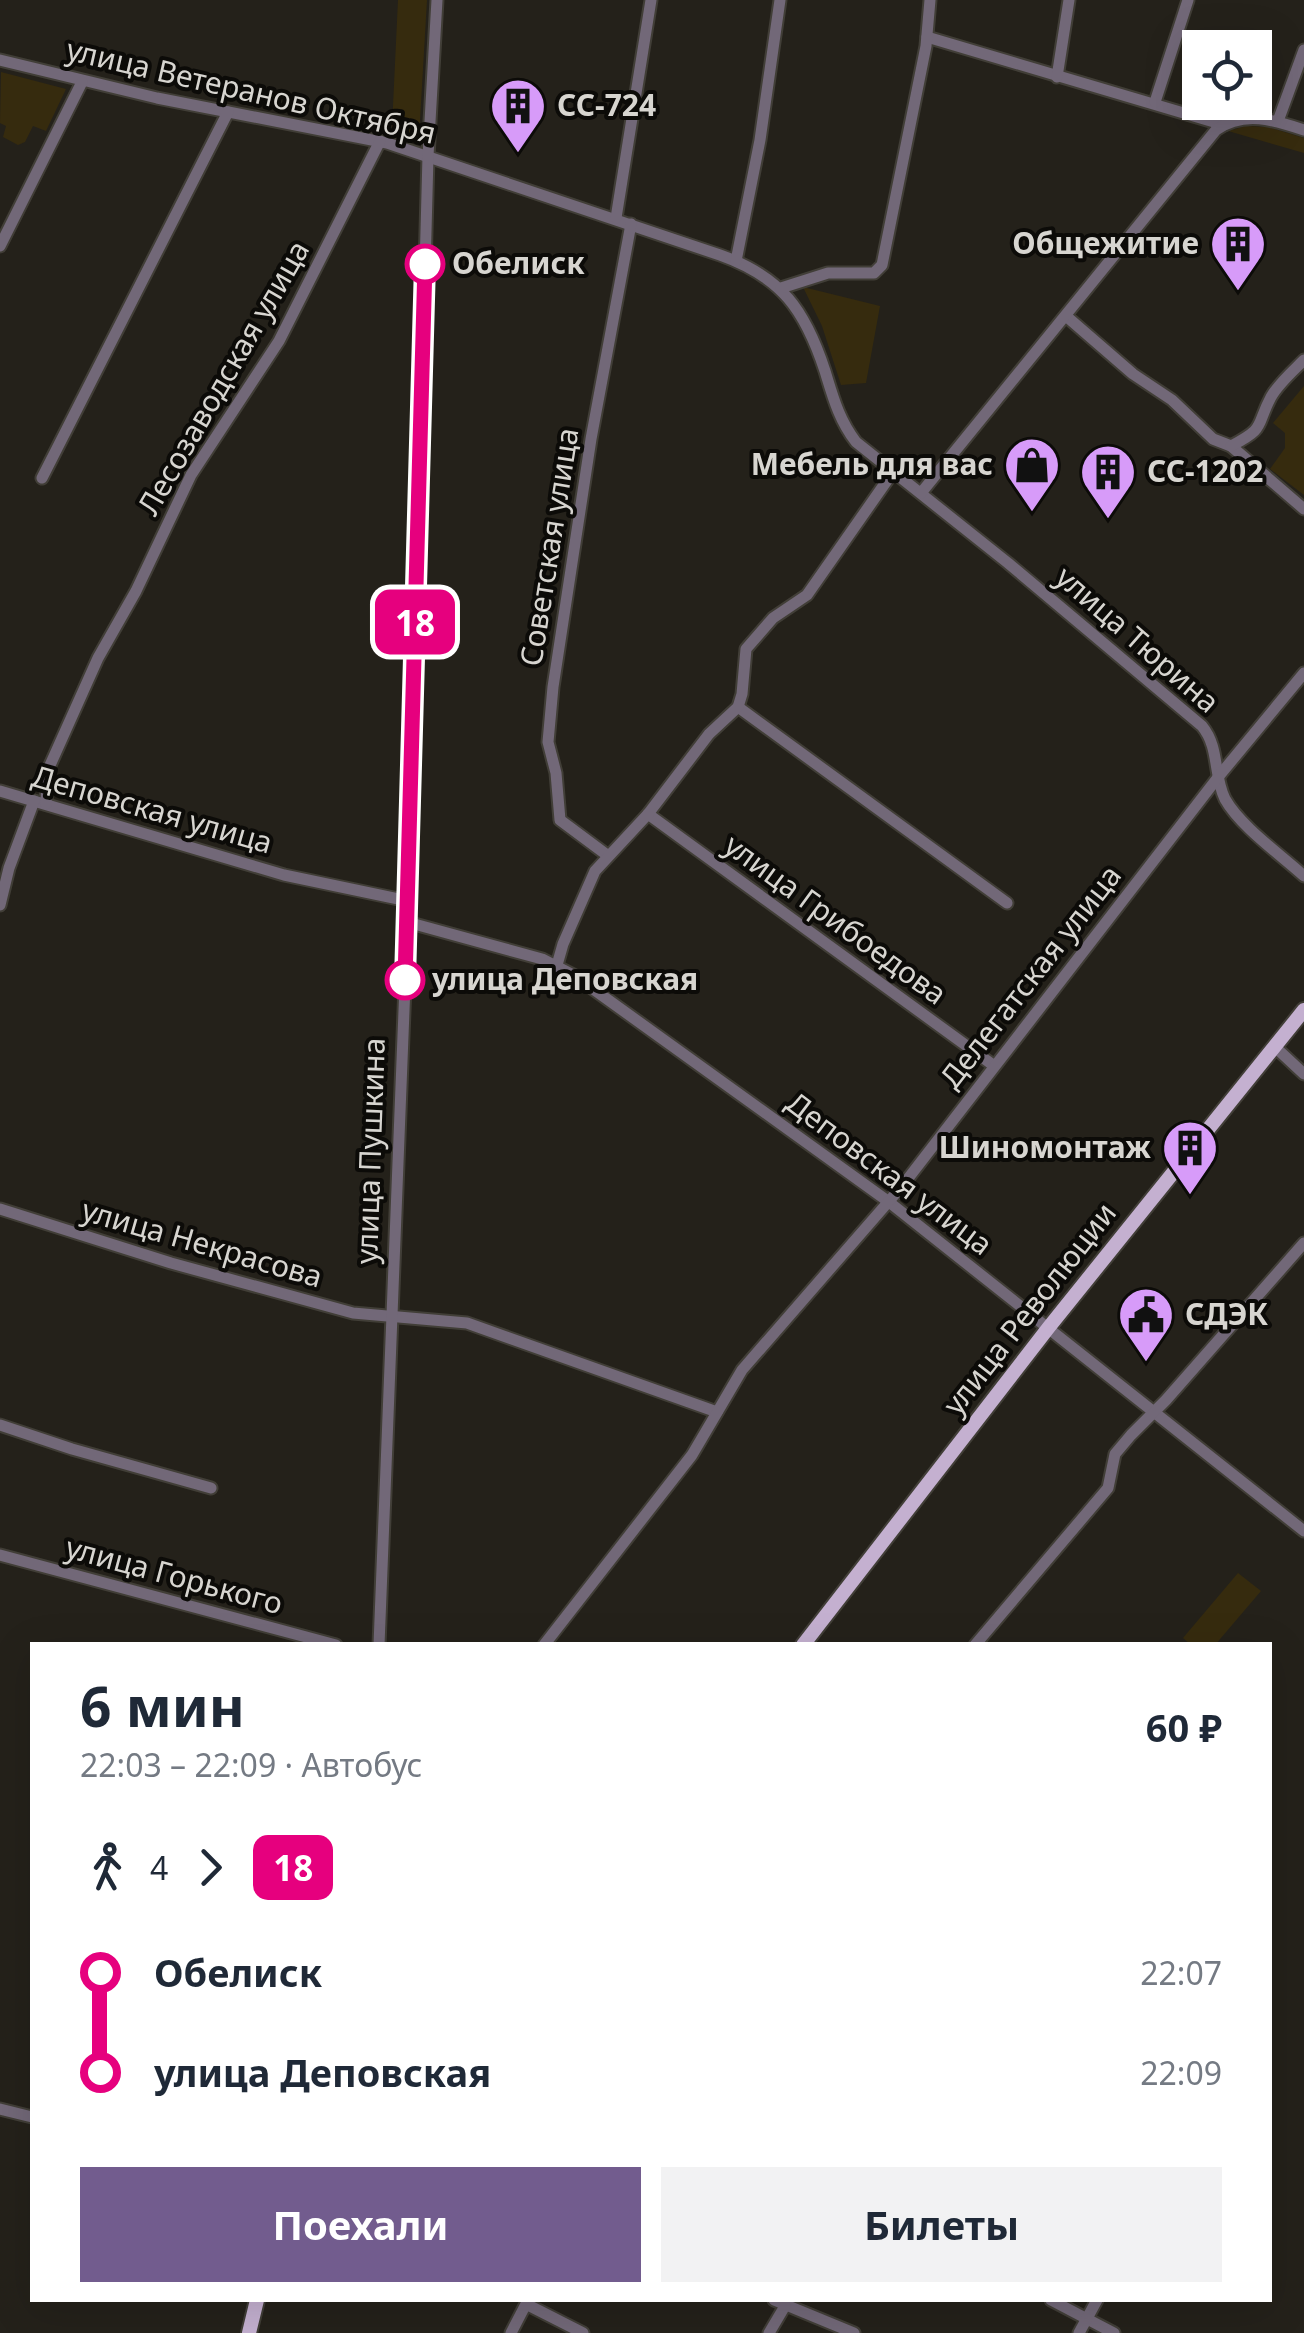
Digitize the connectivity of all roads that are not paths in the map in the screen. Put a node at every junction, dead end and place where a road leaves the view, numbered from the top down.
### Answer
1 (437, 0) edge
2 (652, 0) edge
3 (780, 0) edge
4 (930, 0) edge
5 (1068, 0) edge
6 (1188, 0) edge
7 (927, 36) junction
8 (1304, 50) edge
9 (0, 60) edge
10 (1057, 77) junction
11 (82, 82) junction
12 (1155, 102) junction
13 (228, 112) junction
14 (1278, 121) junction
15 (1224, 125) junction
16 (1304, 130) edge
17 (380, 141) junction
18 (428, 156) junction
19 (616, 218) junction
20 (631, 224) junction
21 (0, 246) edge
22 (736, 261) junction
23 (782, 288) junction
24 (1066, 316) junction
25 (1304, 360) edge
26 (1231, 446) junction
27 (892, 472) junction
28 (42, 478) dead end
29 (921, 493) junction
30 (1304, 508) edge
31 (1304, 673) edge
32 (738, 707) junction
33 (1219, 776) junction
34 (0, 791) edge
35 (40, 803) junction
36 (648, 814) junction
37 (607, 856) junction
38 (1304, 876) edge
39 (408, 901) junction
40 (1007, 904) dead end
41 (0, 905) edge
42 (407, 922) junction
43 (557, 965) junction
44 (1304, 1010) edge
45 (1274, 1046) junction
46 (993, 1066) junction
47 (1304, 1074) edge
48 (890, 1202) junction
49 (0, 1209) edge
50 (1304, 1243) edge
51 (392, 1318) junction
52 (1049, 1327) junction
53 (1154, 1411) junction
54 (717, 1412) junction
55 (0, 1425) edge
56 (212, 1488) dead end
57 (1304, 1531) edge
58 (0, 1555) edge
59 (325, 1642) edge
60 (379, 1642) edge
61 (546, 1642) edge
62 (805, 1642) edge
63 (978, 1642) edge
64 (0, 2109) edge
65 (30, 2116) edge
66 (256, 2302) edge
67 (527, 2302) edge
68 (1054, 2302) edge
69 (1096, 2302) edge
70 (779, 2303) edge
71 (1086, 2318) junction
72 (248, 2333) edge
73 (511, 2333) edge
74 (583, 2333) edge
75 (769, 2333) edge
76 (854, 2333) edge
77 (1079, 2333) edge
78 (1114, 2333) edge

1 - 18 street, улица Пушкина
2 - 19 street
3 - 22 street
4 - 7 street
5 - 10 street
6 - 12 street
7 - 10 street
7 - 23 street
8 - 14 street
9 - 11 street, улица Ветеранов Октября
10 - 12 street
11 - 13 street, улица Ветеранов Октября
11 - 21 street
12 - 15 street
13 - 17 street, улица Ветеранов Октября
13 - 28 street
14 - 15 street
14 - 16 street
15 - 24 street
17 - 18 street, улица Ветеранов Октября
17 - 35 street, Лесозаводская улица
18 - 19 street, улица Ветеранов Октября
18 - 39 street, улица Пушкина
19 - 20 street, улица Ветеранов Октября
20 - 22 street, улица Ветеранов Октября
20 - 37 street, Советская улица
22 - 23 street, улица Ветеранов Октября
23 - 27 street, улица Тюрина
24 - 26 street
24 - 29 street
25 - 26 street
26 - 30 street
27 - 29 street, улица Тюрина
27 - 32 street
29 - 33 street, улица Тюрина
31 - 33 street, Делегатская улица
32 - 36 street
32 - 40 street
33 - 38 street, улица Тюрина
33 - 46 street, Делегатская улица
34 - 35 street, Деповская улица
35 - 39 street, Деповская улица
35 - 41 street, Лесозаводская улица
36 - 37 street
36 - 46 street, улица Грибоедова
37 - 43 street
39 - 42 street, улица Пушкина
42 - 43 street, Деповская улица
42 - 51 street, улица Пушкина
43 - 48 street, Деповская улица
44 - 45 main road, улица Революции
45 - 47 street
45 - 52 main road, улица Революции
46 - 48 street, Делегатская улица
48 - 52 street, Деповская улица
48 - 54 street, Делегатская улица
49 - 51 street, улица Некрасова
50 - 53 street
51 - 54 street, улица Некрасова
51 - 60 street, улица Пушкина
52 - 53 street, Деповская улица
52 - 62 main road, улица Революции
53 - 57 street, Деповская улица
53 - 63 street
54 - 61 street, Делегатская улица
55 - 56 street
58 - 59 street, улица Горького
64 - 65 street
66 - 72 main road
67 - 73 street
67 - 74 street
68 - 71 street
69 - 71 street
70 - 75 street
70 - 76 street
71 - 77 street
71 - 78 street

